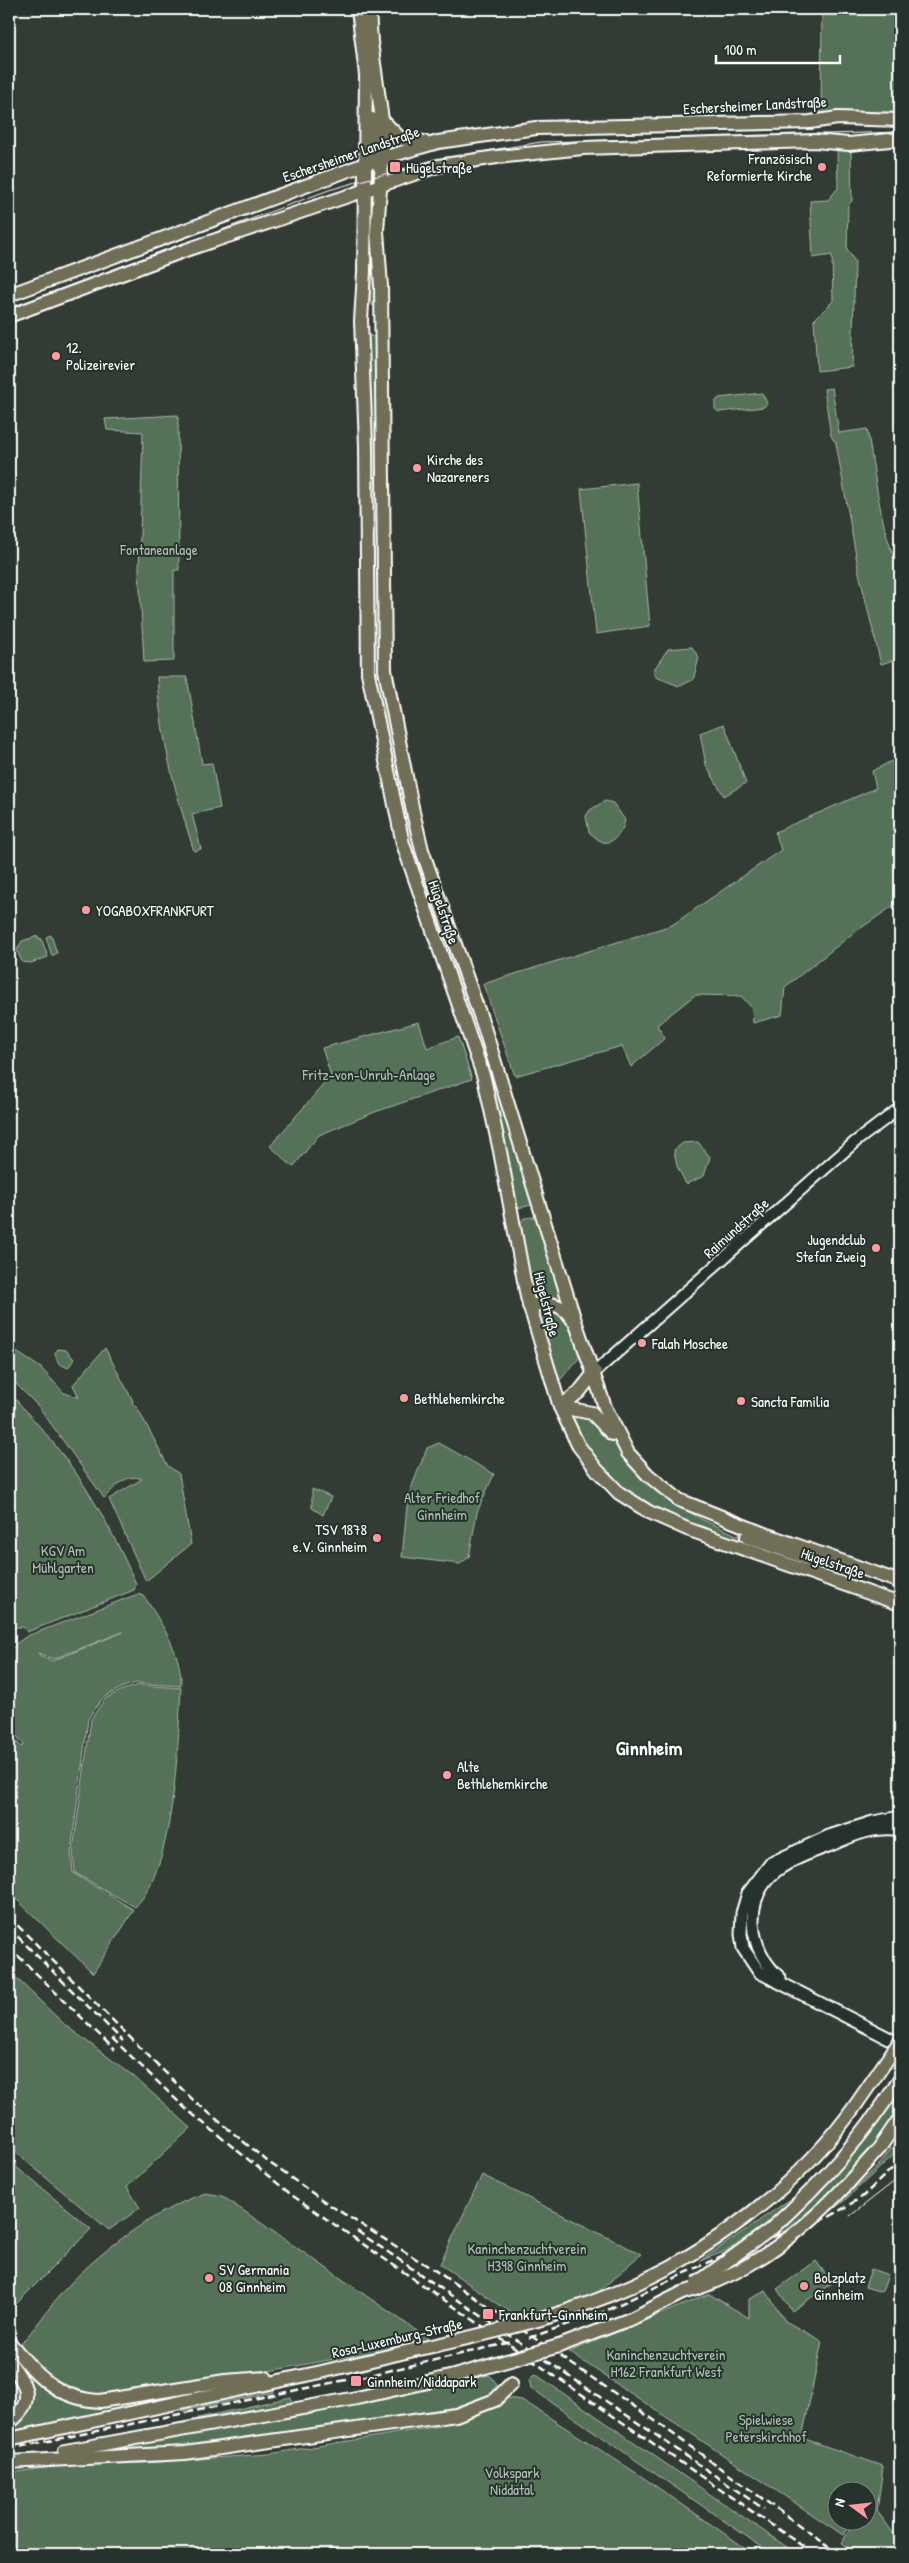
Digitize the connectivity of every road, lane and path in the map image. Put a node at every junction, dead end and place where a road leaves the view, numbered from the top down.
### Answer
1 (358, 9) edge
2 (369, 9) edge
3 (900, 120) edge
4 (384, 122) junction
5 (900, 139) edge
6 (438, 142) junction
7 (374, 160) junction
8 (344, 172) junction
9 (382, 178) junction
10 (365, 187) junction
11 (377, 231) junction
12 (9, 296) edge
13 (363, 300) junction
14 (382, 307) junction
15 (9, 316) edge
16 (361, 321) junction
17 (381, 341) junction
18 (403, 757) junction
19 (386, 758) junction
20 (407, 777) junction
21 (391, 781) junction
22 (900, 1108) edge
23 (529, 1306) junction
24 (576, 1324) junction
25 (594, 1372) junction
26 (560, 1407) junction
27 (626, 1449) junction
28 (679, 1500) junction
29 (900, 1582) edge
30 (900, 1592) edge
31 (900, 1604) edge
32 (900, 1817) edge
33 (900, 1830) edge
34 (791, 1987) junction
35 (900, 2042) edge
36 (900, 2079) edge
37 (900, 2118) edge
38 (682, 2293) junction
39 (9, 2342) edge
40 (9, 2362) edge
41 (291, 2379) junction
42 (511, 2384) dead end
43 (9, 2423) edge
44 (9, 2438) edge
45 (9, 2462) edge

1 - 7 main road, Hügelstraße
2 - 4 main road, Hügelstraße
3 - 6 main road, Eschersheimer Landstraße
4 - 6 main road
4 - 7 main road, Hügelstraße
5 - 9 main road
6 - 7 main road, Eschersheimer Landstraße
7 - 8 main road, Eschersheimer Landstraße
7 - 9 main road, Hügelstraße
7 - 10 main road, Hügelstraße
8 - 10 main road
8 - 12 main road, Eschersheimer Landstraße
9 - 10 main road
9 - 11 main road, Hügelstraße
10 - 11 main road
10 - 13 main road, Hügelstraße
10 - 15 main road
11 - 14 main road, Hügelstraße
13 - 14 main road
13 - 16 main road, Hügelstraße
14 - 17 main road, Hügelstraße
16 - 17 main road
16 - 19 main road, Hügelstraße
17 - 18 main road, Hügelstraße
18 - 19 main road
18 - 20 main road, Hügelstraße
19 - 21 main road, Hügelstraße
20 - 21 main road
20 - 24 main road, Hügelstraße
21 - 23 main road, Hügelstraße
22 - 25 street, Raimundstraße
23 - 24 main road
23 - 26 main road, Hügelstraße
24 - 25 main road, Hügelstraße
25 - 26 main road
25 - 27 main road, Hügelstraße
26 - 27 main road
26 - 31 main road, Hügelstraße
27 - 28 main road, Hügelstraße
28 - 29 main road, Hügelstraße
28 - 30 main road
32 - 34 main road
33 - 34 main road
34 - 35 main road
35 - 41 main road, Rosa-Luxemburg-Straße, bridge
36 - 38 main road, bridge
37 - 38 main road, bridge
38 - 45 main road, bridge
39 - 41 main road
40 - 43 main road
41 - 44 main road, Rosa-Luxemburg-Straße
42 - 45 main road

